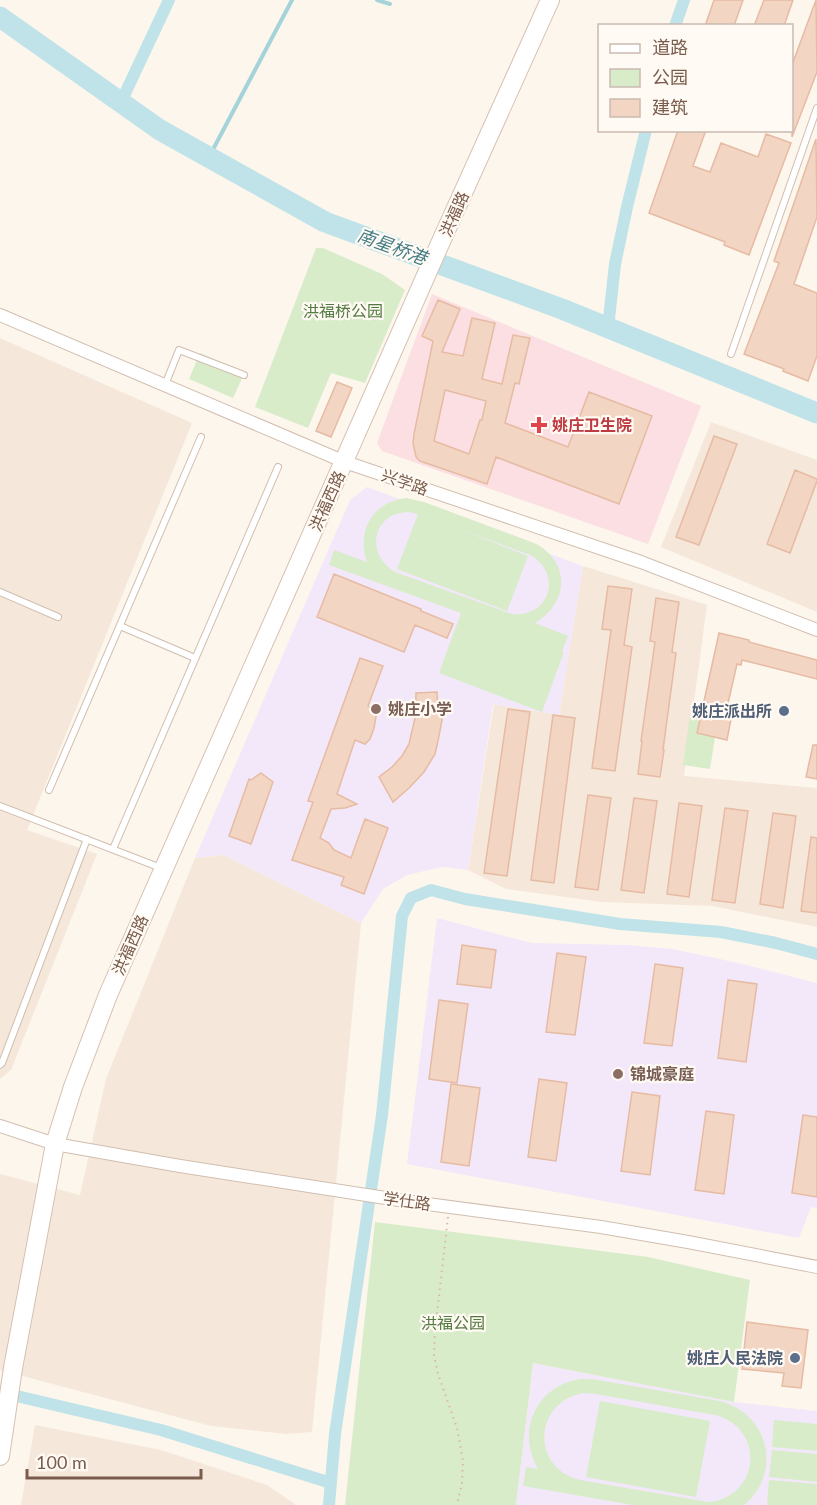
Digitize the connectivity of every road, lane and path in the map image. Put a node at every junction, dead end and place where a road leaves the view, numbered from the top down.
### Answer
1 (550, 0) edge
2 (817, 108) edge
3 (0, 315) edge
4 (731, 354) dead end
5 (244, 375) dead end
6 (165, 385) junction
7 (201, 437) dead end
8 (345, 462) junction
9 (278, 467) dead end
10 (0, 592) edge
11 (58, 617) dead end
12 (120, 626) junction
13 (817, 630) edge
14 (195, 658) junction
15 (49, 790) dead end
16 (0, 806) edge
17 (87, 839) junction
18 (113, 849) junction
19 (164, 869) junction
20 (0, 1065) edge
21 (0, 1126) edge
22 (55, 1144) junction
23 (449, 1207) junction
24 (817, 1267) edge
25 (0, 1456) edge
26 (457, 1505) edge

1 - 8 street, 洪福路
2 - 4 lane
3 - 6 street, 兴学路
5 - 6 lane
6 - 8 street, 兴学路
7 - 12 lane
8 - 13 street, 兴学路
8 - 19 street, 洪福西路
9 - 14 lane
10 - 11 lane
12 - 14 lane
12 - 15 lane
14 - 18 lane
16 - 17 lane
17 - 18 lane
17 - 20 lane
18 - 19 lane
19 - 22 street, 洪福西路
21 - 22 street, 学仕路
22 - 23 street, 学仕路
22 - 25 street, 洪福西路
23 - 24 street, 学仕路
23 - 26 path

